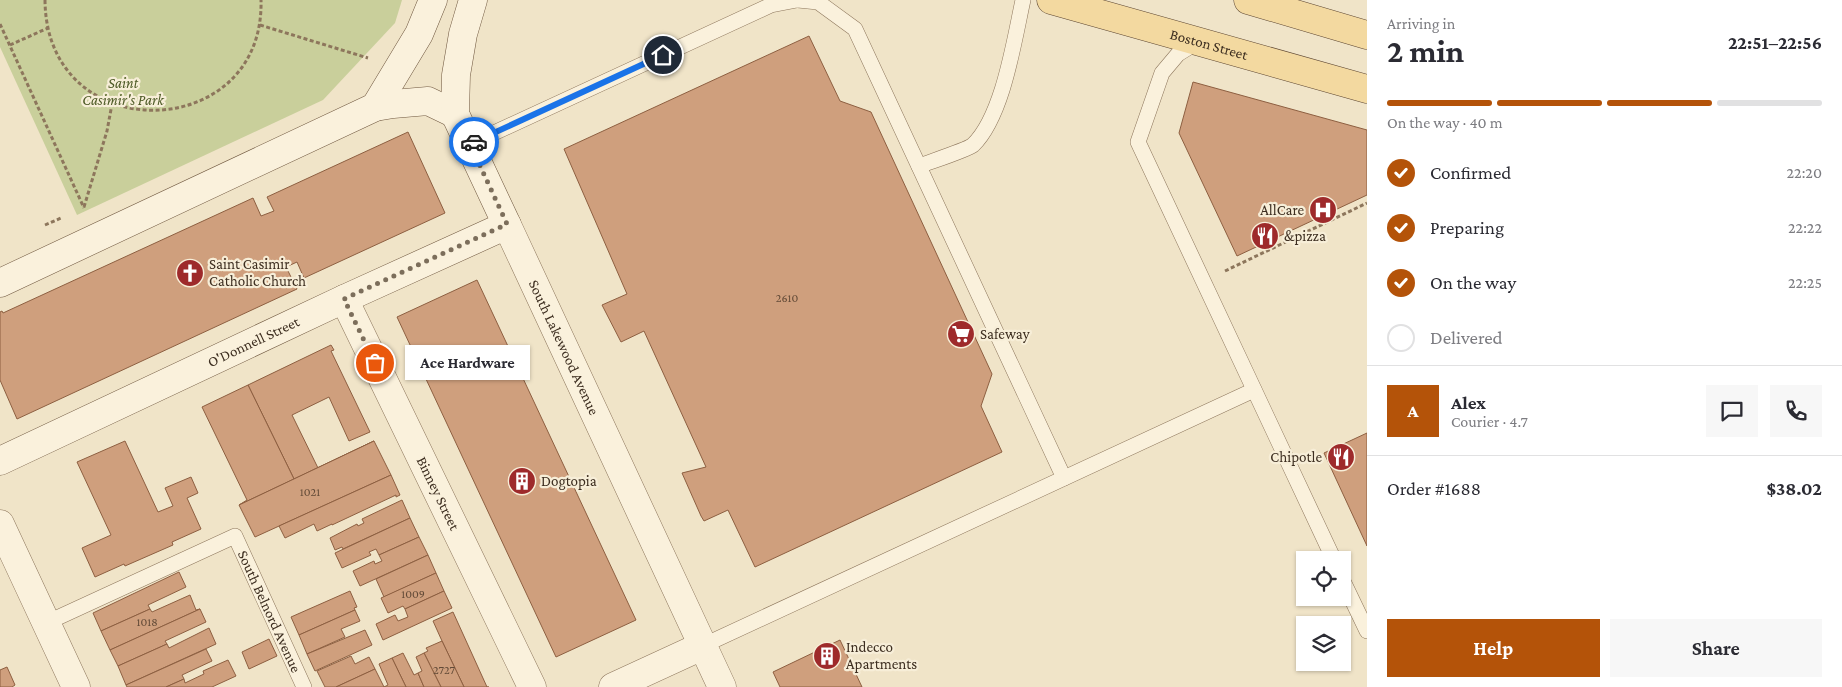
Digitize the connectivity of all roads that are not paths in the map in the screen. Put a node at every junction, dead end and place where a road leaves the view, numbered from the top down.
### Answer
1 (433, 0) edge
2 (473, 0) edge
3 (797, 0) edge
4 (1023, 0) edge
5 (1051, 0) edge
6 (1248, 0) edge
7 (1367, 35) edge
8 (1199, 42) junction
9 (1367, 89) edge
10 (375, 107) junction
11 (455, 114) junction
12 (470, 144) junction
13 (919, 166) junction
14 (507, 224) junction
15 (0, 283) edge
16 (344, 299) junction
17 (1254, 390) junction
18 (0, 461) edge
19 (1064, 478) junction
20 (0, 524) edge
21 (1330, 551) edge
22 (1351, 598) edge
23 (46, 623) junction
24 (1367, 632) edge
25 (702, 646) junction
26 (76, 687) edge
27 (304, 687) edge
28 (532, 687) edge
29 (613, 687) edge
30 (722, 687) edge

1 - 10 street
2 - 11 street, South Lakewood Avenue
3 - 12 lane
3 - 13 lane
4 - 13 lane
5 - 8 main road, Boston Street
6 - 7 main road
8 - 9 main road, Boston Street
8 - 17 lane
10 - 11 street
10 - 15 street
11 - 12 street, South Lakewood Avenue
12 - 14 street, South Lakewood Avenue
13 - 19 lane
14 - 16 street, O'Donnell Street
14 - 25 street, South Lakewood Avenue
16 - 18 street, O'Donnell Street
16 - 28 street, Binney Street
17 - 19 lane
17 - 21 lane
19 - 25 lane
20 - 23 street
22 - 24 lane
23 - 26 street
23 - 27 lane, South Belnord Avenue
25 - 29 street
25 - 30 street, South Lakewood Avenue

